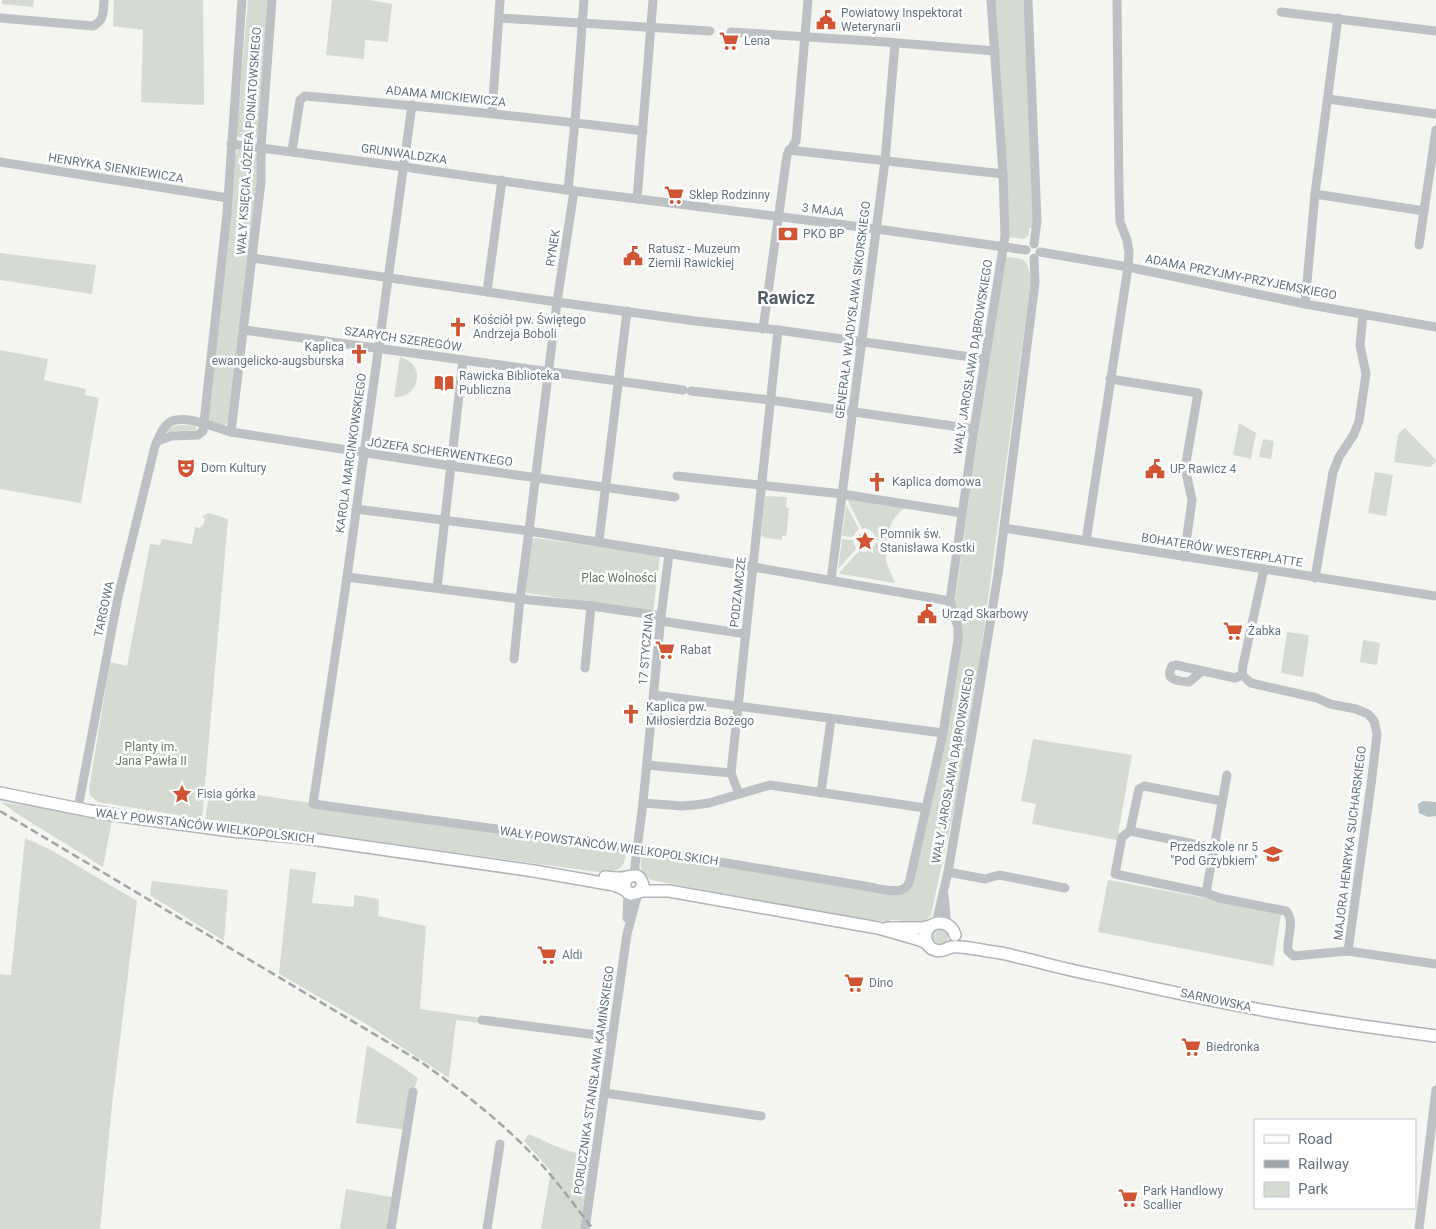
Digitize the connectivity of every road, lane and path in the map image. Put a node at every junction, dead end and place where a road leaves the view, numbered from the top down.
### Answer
1 (104, 0) edge
2 (242, 0) edge
3 (272, 0) edge
4 (500, 0) edge
5 (584, 0) edge
6 (653, 0) edge
7 (808, 0) edge
8 (991, 0) edge
9 (1028, 0) edge
10 (1118, 0) edge
11 (1280, 12) dead end
12 (0, 18) edge
13 (499, 18) junction
14 (1338, 18) junction
15 (582, 23) junction
16 (651, 27) junction
17 (710, 31) dead end
18 (1436, 31) edge
19 (731, 32) dead end
20 (806, 36) junction
21 (895, 43) junction
22 (995, 51) junction
23 (1328, 99) junction
24 (412, 105) junction
25 (492, 113) junction
26 (1436, 114) edge
27 (575, 122) junction
28 (1436, 130) edge
29 (642, 131) junction
30 (232, 144) junction
31 (260, 147) junction
32 (789, 150) junction
33 (292, 151) junction
34 (885, 161) junction
35 (0, 162) edge
36 (403, 166) junction
37 (1003, 174) junction
38 (502, 180) junction
39 (571, 191) junction
40 (1315, 194) junction
41 (228, 198) junction
42 (637, 199) junction
43 (1424, 211) junction
44 (778, 217) junction
45 (877, 229) junction
46 (1034, 244) junction
47 (1419, 245) dead end
48 (1003, 246) junction
49 (1026, 250) junction
50 (1037, 255) junction
51 (252, 258) junction
52 (1128, 267) junction
53 (388, 278) junction
54 (487, 292) junction
55 (557, 302) junction
56 (1305, 304) junction
57 (627, 312) junction
58 (1363, 314) junction
59 (1436, 327) edge
60 (763, 329) junction
61 (244, 330) junction
62 (778, 330) junction
63 (862, 342) junction
64 (379, 348) junction
65 (462, 360) junction
66 (985, 360) junction
67 (548, 372) junction
68 (1110, 378) junction
69 (618, 382) junction
70 (770, 400) junction
71 (853, 412) junction
72 (204, 422) junction
73 (974, 429) junction
74 (231, 432) junction
75 (157, 441) junction
76 (363, 453) junction
77 (451, 466) junction
78 (677, 476) dead end
79 (536, 478) junction
80 (761, 486) junction
81 (605, 488) junction
82 (842, 494) junction
83 (675, 497) dead end
84 (356, 508) junction
85 (962, 513) junction
86 (444, 520) junction
87 (1004, 528) junction
88 (529, 531) junction
89 (598, 541) junction
90 (1086, 541) junction
91 (669, 554) junction
92 (1184, 556) junction
93 (753, 567) junction
94 (1264, 569) junction
95 (347, 577) junction
96 (1315, 578) junction
97 (831, 580) junction
98 (437, 588) junction
99 (1436, 596) edge
100 (520, 599) junction
101 (950, 600) junction
102 (591, 606) junction
103 (661, 619) junction
104 (746, 634) junction
105 (514, 659) dead end
106 (586, 668) dead end
107 (1202, 671) dead end
108 (1242, 675) junction
109 (654, 695) junction
110 (738, 706) junction
111 (831, 719) junction
112 (943, 734) junction
113 (647, 765) junction
114 (730, 773) junction
115 (1227, 775) dead end
116 (821, 793) junction
117 (0, 794) edge
118 (739, 794) junction
119 (1222, 802) junction
120 (643, 803) junction
121 (314, 804) joint
122 (78, 808) junction
123 (925, 808) junction
124 (1130, 831) junction
125 (637, 848) junction
126 (1214, 848) junction
127 (452, 859) junction
128 (948, 872) junction
129 (634, 883) junction
130 (1065, 888) dead end
131 (903, 890) joint
132 (1206, 893) junction
133 (938, 925) junction
134 (878, 928) junction
135 (954, 935) junction
136 (928, 944) junction
137 (950, 947) junction
138 (1348, 950) junction
139 (998, 952) junction
140 (1436, 964) edge
141 (482, 1020) dead end
142 (1436, 1036) edge
143 (612, 1037) junction
144 (1436, 1090) edge
145 (413, 1092) dead end
146 (605, 1093) junction
147 (760, 1116) dead end
148 (500, 1144) dead end
149 (391, 1229) edge
150 (487, 1229) edge
151 (586, 1229) edge
152 (1419, 1229) edge

1 - 12 street
2 - 30 street, WAŁY KSIĘCIA JÓZEFA PONIATOWSKIEGO
3 - 31 street, WAŁY KSIĘCIA JÓZEFA PONIATOWSKIEGO
4 - 13 street
5 - 15 street, RYNEK
6 - 16 street
7 - 20 street
8 - 22 street, WAŁY JAROSŁAWA DĄBROWSKIEGO
9 - 46 street
10 - 52 street
11 - 14 street
13 - 15 street
13 - 25 street
14 - 18 street
14 - 23 street
15 - 16 street
15 - 27 street, RYNEK
16 - 17 street
16 - 29 street
19 - 20 street
20 - 21 street
20 - 32 street
21 - 22 street
21 - 34 street, GENERAŁA WŁADYSŁAWA SIKORSKIEGO
22 - 37 street, WAŁY JAROSŁAWA DĄBROWSKIEGO
23 - 26 street
23 - 40 street
24 - 25 street, ADAMA MICKIEWICZA
24 - 33 street, ADAMA MICKIEWICZA
24 - 36 street, KAROLA MARCINKOWSKIEGO
25 - 27 street, ADAMA MICKIEWICZA
27 - 29 street, ADAMA MICKIEWICZA
27 - 39 street, RYNEK
28 - 43 street
29 - 42 street
30 - 31 street, GRUNWALDZKA
30 - 41 street, WAŁY KSIĘCIA JÓZEFA PONIATOWSKIEGO
31 - 33 street, GRUNWALDZKA
31 - 51 street, WAŁY KSIĘCIA JÓZEFA PONIATOWSKIEGO
32 - 34 street
32 - 44 street
33 - 36 street, GRUNWALDZKA
34 - 37 street
34 - 45 street, GENERAŁA WŁADYSŁAWA SIKORSKIEGO
35 - 41 street, HENRYKA SIENKIEWICZA
36 - 38 street, GRUNWALDZKA
36 - 53 street, KAROLA MARCINKOWSKIEGO
37 - 48 street, WAŁY JAROSŁAWA DĄBROWSKIEGO
38 - 39 street, GRUNWALDZKA
38 - 54 street
39 - 42 street
39 - 55 street, RYNEK
40 - 43 street
40 - 56 street
41 - 72 street, WAŁY KSIĘCIA JÓZEFA PONIATOWSKIEGO
42 - 44 street, 3 MAJA
43 - 47 street
44 - 45 street, 3 MAJA
44 - 60 street
45 - 48 street, 3 MAJA
45 - 63 street, GENERAŁA WŁADYSŁAWA SIKORSKIEGO
46 - 49 street
46 - 50 street
48 - 49 street, 3 MAJA
48 - 66 street, WAŁY JAROSŁAWA DĄBROWSKIEGO
49 - 50 street
50 - 52 street, ADAMA PRZYJMY-PRZYJEMSKIEGO
50 - 87 street, WAŁY JAROSŁAWA DĄBROWSKIEGO
51 - 53 street
51 - 61 street, WAŁY KSIĘCIA JÓZEFA PONIATOWSKIEGO
52 - 56 street, ADAMA PRZYJMY-PRZYJEMSKIEGO
52 - 68 street
53 - 54 street
53 - 64 street, KAROLA MARCINKOWSKIEGO
54 - 55 street
55 - 57 street
55 - 67 street, RYNEK
56 - 58 street, ADAMA PRZYJMY-PRZYJEMSKIEGO
57 - 60 street
57 - 69 street
58 - 59 street, ADAMA PRZYJMY-PRZYJEMSKIEGO
58 - 96 street
60 - 62 street
61 - 64 street, SZARYCH SZEREGÓW
61 - 74 street, WAŁY KSIĘCIA JÓZEFA PONIATOWSKIEGO
62 - 63 street
62 - 70 street, PODZAMCZE
63 - 66 street
63 - 71 street, GENERAŁA WŁADYSŁAWA SIKORSKIEGO
64 - 65 street, SZARYCH SZEREGÓW
64 - 76 street, KAROLA MARCINKOWSKIEGO
65 - 67 street, SZARYCH SZEREGÓW
65 - 77 street
66 - 73 street, WAŁY JAROSŁAWA DĄBROWSKIEGO
67 - 69 street, SZARYCH SZEREGÓW
67 - 79 street, RYNEK
68 - 90 street
68 - 92 street
69 - 70 street, SZARYCH SZEREGÓW
69 - 81 street
70 - 71 street, SZARYCH SZEREGÓW
70 - 80 street, PODZAMCZE
71 - 73 street, SZARYCH SZEREGÓW
71 - 82 street, GENERAŁA WŁADYSŁAWA SIKORSKIEGO
72 - 74 street, JÓZEFA SCHERWENTKEGO
72 - 75 street
72 - 75 street, TARGOWA
73 - 85 street, WAŁY JAROSŁAWA DĄBROWSKIEGO
74 - 76 street, JÓZEFA SCHERWENTKEGO
75 - 122 street, TARGOWA
76 - 77 street, JÓZEFA SCHERWENTKEGO
76 - 84 street, KAROLA MARCINKOWSKIEGO
77 - 79 street, JÓZEFA SCHERWENTKEGO
77 - 86 street
78 - 80 street
79 - 81 street, JÓZEFA SCHERWENTKEGO
79 - 88 street, RYNEK
80 - 82 street
80 - 93 street, PODZAMCZE
81 - 83 street, JÓZEFA SCHERWENTKEGO
81 - 89 street
82 - 85 street
82 - 97 street, GENERAŁA WŁADYSŁAWA SIKORSKIEGO
84 - 86 street
84 - 95 street, KAROLA MARCINKOWSKIEGO
85 - 101 street, WAŁY JAROSŁAWA DĄBROWSKIEGO
86 - 88 street
86 - 98 street
87 - 90 street, BOHATERÓW WESTERPLATTE
87 - 128 street, WAŁY JAROSŁAWA DĄBROWSKIEGO
88 - 89 street
88 - 100 street
89 - 91 street
90 - 92 street, BOHATERÓW WESTERPLATTE
91 - 93 street
91 - 103 street, 17 STYCZNIA
92 - 94 street, BOHATERÓW WESTERPLATTE
93 - 97 street
93 - 104 street, PODZAMCZE
94 - 96 street, BOHATERÓW WESTERPLATTE
94 - 108 street
95 - 98 street
95 - 121 street, KAROLA MARCINKOWSKIEGO
96 - 99 street, BOHATERÓW WESTERPLATTE
97 - 101 street
98 - 100 street
100 - 102 street
100 - 105 street
101 - 112 street, WAŁY JAROSŁAWA DĄBROWSKIEGO
102 - 103 street
102 - 106 street
103 - 104 street
103 - 109 street, 17 STYCZNIA
104 - 110 street, PODZAMCZE
107 - 108 street
108 - 138 street, MAJORA HENRYKA SUCHARSKIEGO
109 - 110 street
109 - 113 street, 17 STYCZNIA
110 - 111 street
110 - 114 street, PODZAMCZE
111 - 112 street
111 - 116 street
112 - 123 street, WAŁY JAROSŁAWA DĄBROWSKIEGO
113 - 114 street
113 - 120 street, 17 STYCZNIA
114 - 118 street
115 - 119 street
116 - 118 street
116 - 123 street
117 - 122 main road, WAŁY POWSTAŃCÓW WIELKOPOLSKICH
118 - 120 street
119 - 124 street
119 - 126 street
120 - 125 street, 17 STYCZNIA
121 - 125 street, WAŁY POWSTAŃCÓW WIELKOPOLSKICH
122 - 127 main road, WAŁY POWSTAŃCÓW WIELKOPOLSKICH
123 - 131 street, WAŁY JAROSŁAWA DĄBROWSKIEGO
124 - 126 street
124 - 132 street
125 - 129 street, 17 STYCZNIA
125 - 131 street, WAŁY POWSTAŃCÓW WIELKOPOLSKICH
126 - 132 street
127 - 129 main road, WAŁY POWSTAŃCÓW WIELKOPOLSKICH
127 - 129 main road, WAŁY POWSTAŃCÓW WIELKOPOLSKICH
128 - 130 street
128 - 133 street, WAŁY JAROSŁAWA DĄBROWSKIEGO
129 - 134 main road, WAŁY POWSTAŃCÓW WIELKOPOLSKICH
129 - 143 street, PORUCZNIKA STANISŁAWA KAMIŃSKIEGO
132 - 138 street
133 - 134 main road, WAŁY POWSTAŃCÓW WIELKOPOLSKICH
133 - 135 main road
133 - 136 main road
134 - 136 main road, WAŁY POWSTAŃCÓW WIELKOPOLSKICH
135 - 137 main road
135 - 139 main road, SARNOWSKA
136 - 137 main road
137 - 139 main road, SARNOWSKA
138 - 140 street, MAJORA HENRYKA SUCHARSKIEGO
139 - 142 main road, SARNOWSKA
141 - 143 street
143 - 146 street, PORUCZNIKA STANISŁAWA KAMIŃSKIEGO
144 - 152 street
145 - 149 street
146 - 147 street
146 - 151 street, PORUCZNIKA STANISŁAWA KAMIŃSKIEGO
148 - 150 street

